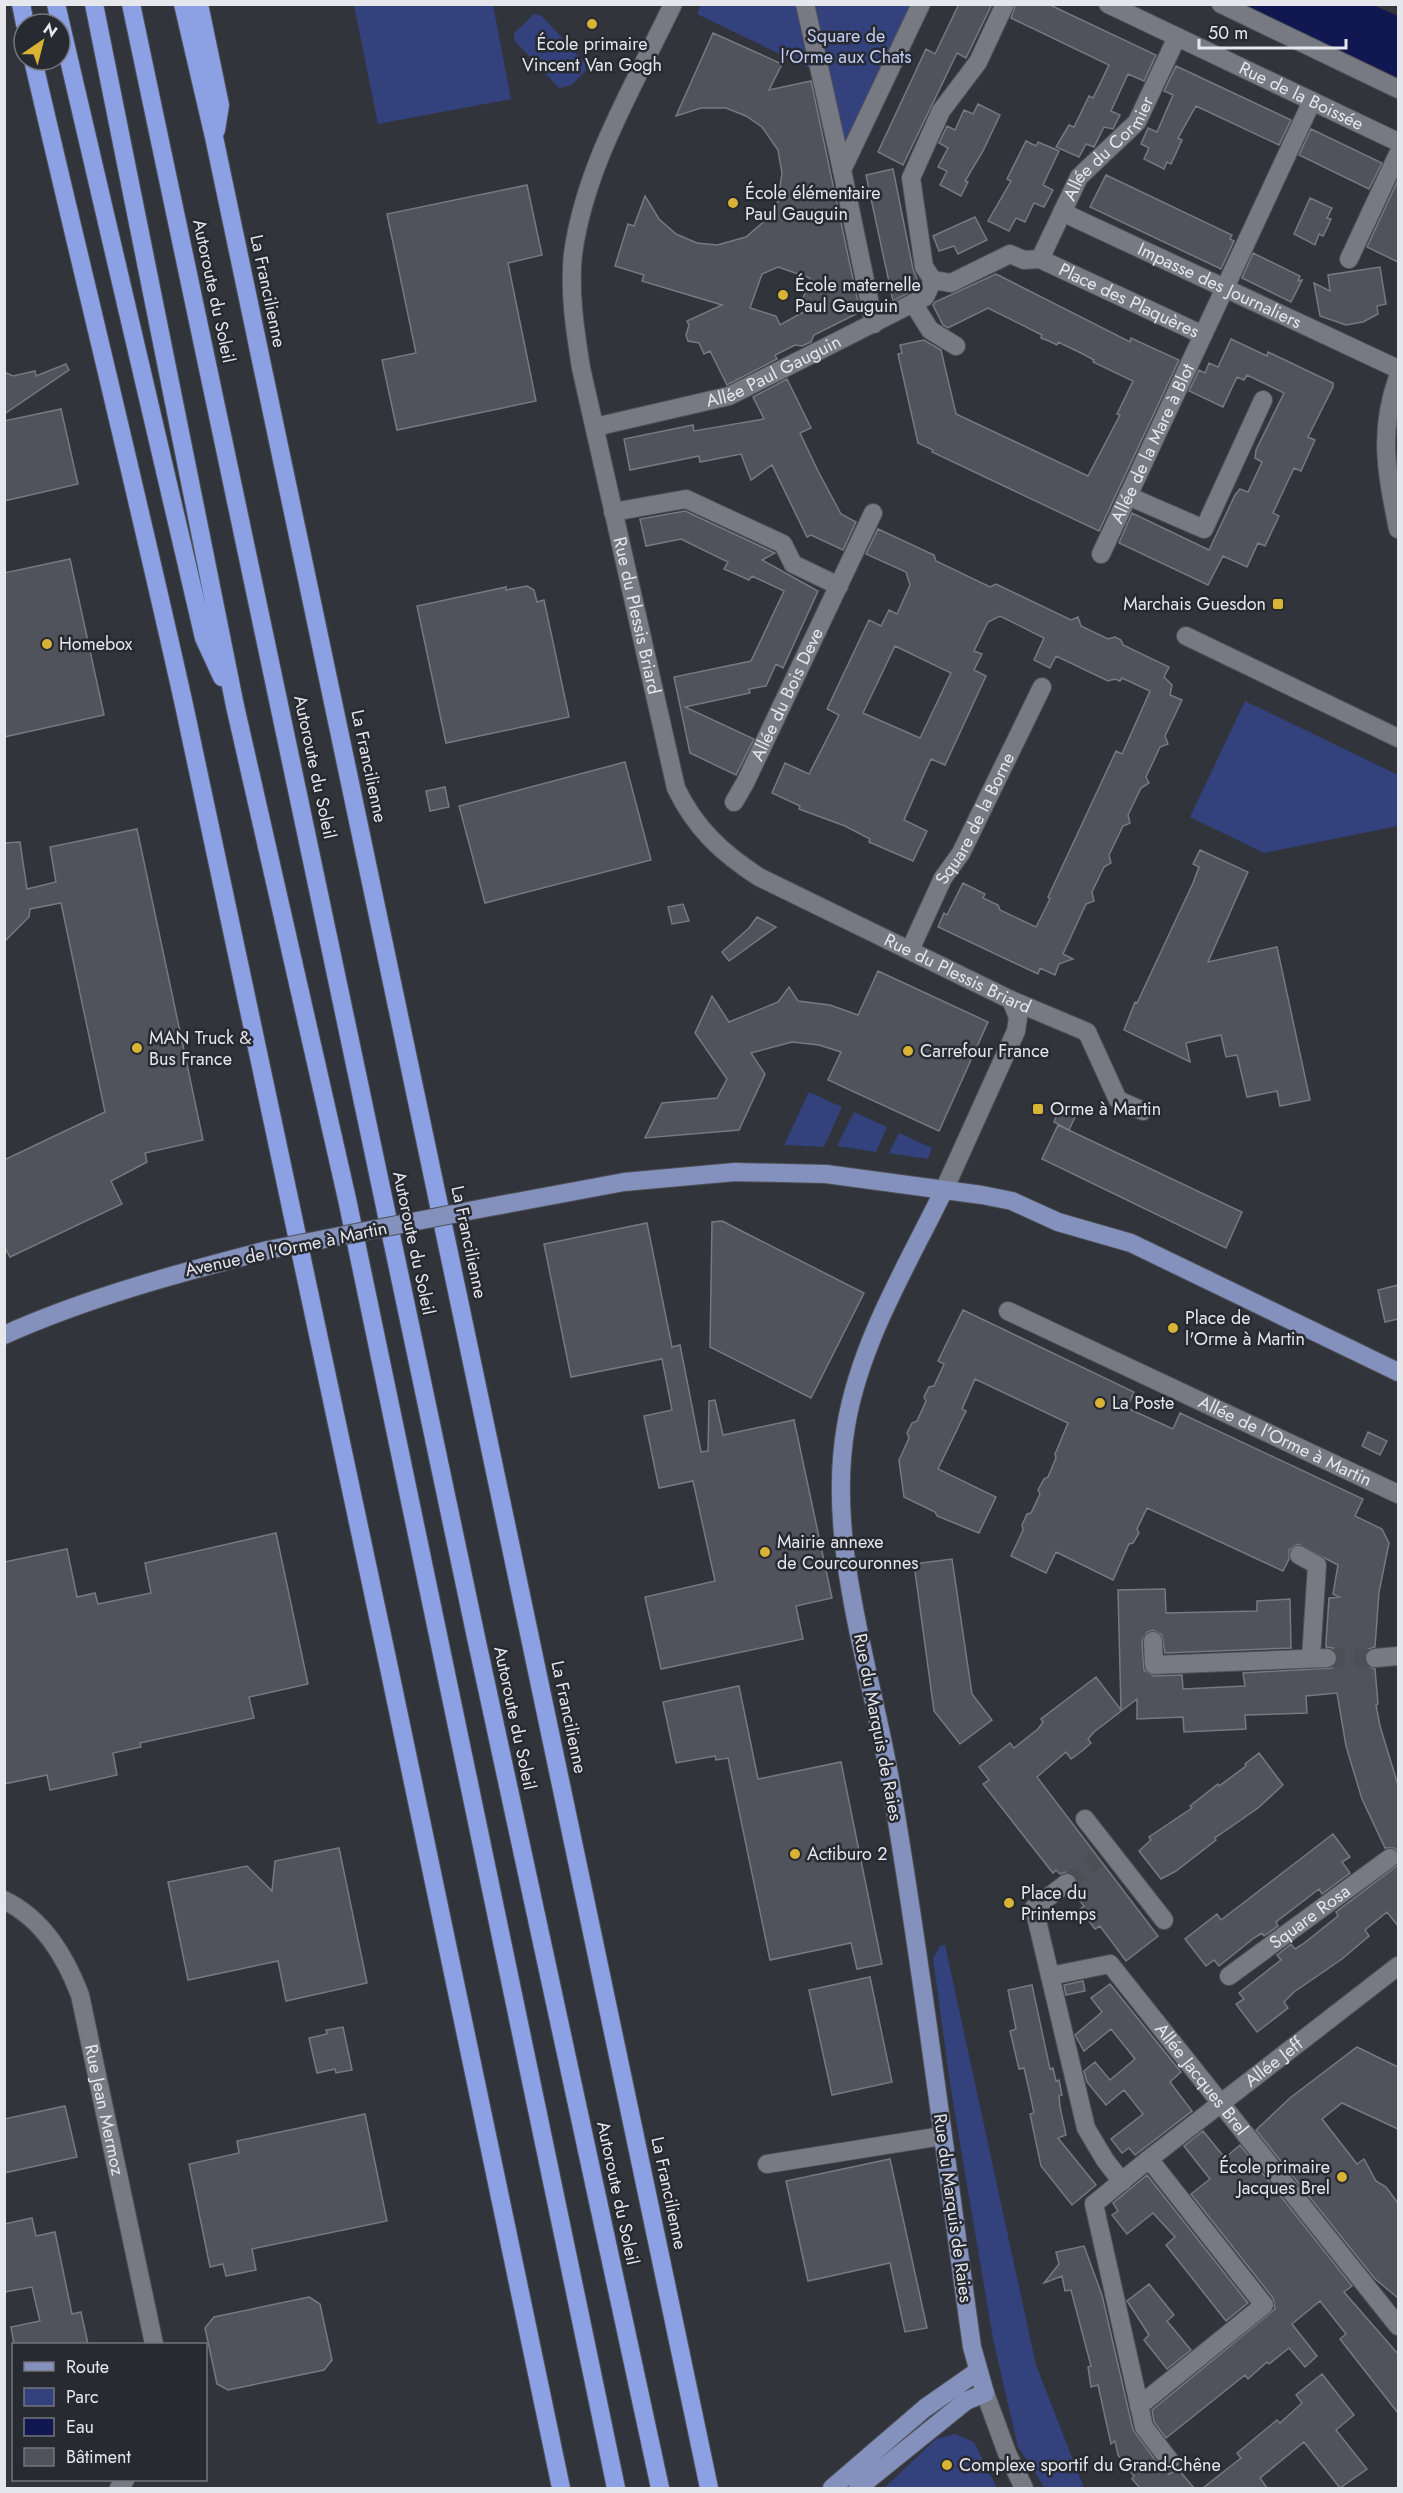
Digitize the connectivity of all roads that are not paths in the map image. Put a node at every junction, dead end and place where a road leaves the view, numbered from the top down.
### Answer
1 (56, 4) edge
2 (94, 4) edge
3 (131, 4) edge
4 (183, 4) edge
5 (199, 4) edge
6 (673, 4) edge
7 (805, 4) edge
8 (921, 4) edge
9 (1005, 4) edge
10 (1108, 4) edge
11 (1221, 4) edge
12 (1177, 37) junction
13 (36, 72) edge
14 (1398, 89) edge
15 (1312, 101) junction
16 (214, 137) junction
17 (1398, 142) edge
18 (1398, 154) edge
19 (842, 170) junction
20 (1062, 212) junction
21 (1040, 259) junction
22 (1349, 259) dead end
23 (933, 280) junction
24 (1224, 288) junction
25 (913, 303) junction
26 (874, 324) junction
27 (1203, 335) junction
28 (956, 346) dead end
29 (1398, 369) edge
30 (1398, 377) edge
31 (1263, 400) dead end
32 (595, 427) junction
33 (1128, 496) junction
34 (613, 512) junction
35 (873, 513) dead end
36 (1398, 529) edge
37 (1101, 554) dead end
38 (839, 586) junction
39 (1186, 636) dead end
40 (1042, 687) dead end
41 (235, 706) junction
42 (1398, 738) edge
43 (734, 802) dead end
44 (910, 950) junction
45 (1011, 1000) junction
46 (1143, 1111) dead end
47 (944, 1190) junction
48 (1008, 1311) dead end
49 (4, 1335) edge
50 (1398, 1372) edge
51 (1398, 1494) edge
52 (1299, 1555) dead end
53 (1154, 1641) dead end
54 (1398, 1656) edge
55 (1375, 1658) tunnel mouth
56 (1085, 1819) dead end
57 (1390, 1858) dead end
58 (1066, 1883) tunnel mouth
59 (4, 1900) edge
60 (1164, 1920) dead end
61 (1398, 1966) edge
62 (1050, 1976) junction
63 (1229, 1976) dead end
64 (1220, 2104) junction
65 (942, 2136) junction
66 (1149, 2159) junction
67 (767, 2164) dead end
68 (1122, 2182) junction
69 (1398, 2326) edge
70 (154, 2343) edge
71 (978, 2371) junction
72 (985, 2393) junction
73 (1139, 2406) junction
74 (1170, 2461) dead end
75 (561, 2488) edge
76 (616, 2488) edge
77 (660, 2488) edge
78 (709, 2488) edge
79 (832, 2488) edge
80 (858, 2488) edge
81 (1024, 2488) edge

1 - 41 highway
2 - 41 highway
3 - 77 highway, Autoroute du Soleil
4 - 16 highway, La Francilienne
5 - 16 highway
6 - 32 street, Rue du Plessis Briard
7 - 19 street
8 - 19 street
9 - 23 street
10 - 12 street, Rue de la Boissée
11 - 14 street
12 - 15 street, Rue de la Boissée
12 - 20 street, Allée du Cormier
13 - 75 highway
15 - 17 street, Rue de la Boissée
15 - 24 street
16 - 78 highway, La Francilienne
18 - 22 street
19 - 26 street
20 - 21 street, Allée du Cormier
20 - 24 street, Impasse des Journaliers
21 - 23 street, Place des Plaquères
21 - 27 street, Place des Plaquères
23 - 25 street, Allée Paul Gauguin
24 - 27 street, Place des Plaquères
24 - 29 street, Impasse des Journaliers
25 - 26 street, Allée Paul Gauguin
25 - 28 street
26 - 32 street, Allée Paul Gauguin
27 - 33 street, Allée de la Mare à Blot
30 - 36 street
31 - 33 street
32 - 34 street, Rue du Plessis Briard
33 - 37 street, Allée de la Mare à Blot
34 - 38 street
34 - 44 street, Rue du Plessis Briard
35 - 38 street, Allée du Bois Deve
38 - 43 street, Allée du Bois Deve
39 - 42 street
40 - 44 street, Square de la Borne
41 - 76 highway
44 - 45 street, Rue du Plessis Briard
45 - 46 street, Rue du Plessis Briard
45 - 47 street
47 - 49 main road, Avenue de l'Orme à Martin, bridge
47 - 50 main road, Avenue de l'Orme à Martin
47 - 65 main road, Rue du Marquis de Raies
48 - 51 street, Allée de l'Orme à Martin
52 - 53 street
54 - 55 street
56 - 60 street
57 - 63 street, Square Rosa
58 - 62 street
59 - 70 street, Rue Jean Mermoz
61 - 64 street, Allée Jeff
62 - 64 street, Allée Jacques Brel
62 - 68 street
64 - 66 street, Allée Jeff
64 - 69 street, Allée Jacques Brel
65 - 67 street
65 - 71 main road, Rue du Marquis de Raies
66 - 68 street, Allée Jeff
66 - 73 street
68 - 73 street, Allée Jeff
71 - 72 main road, Rue du Marquis de Raies
71 - 79 main road
72 - 80 main road
72 - 81 street, Rue du Marquis de Raies
73 - 74 street

